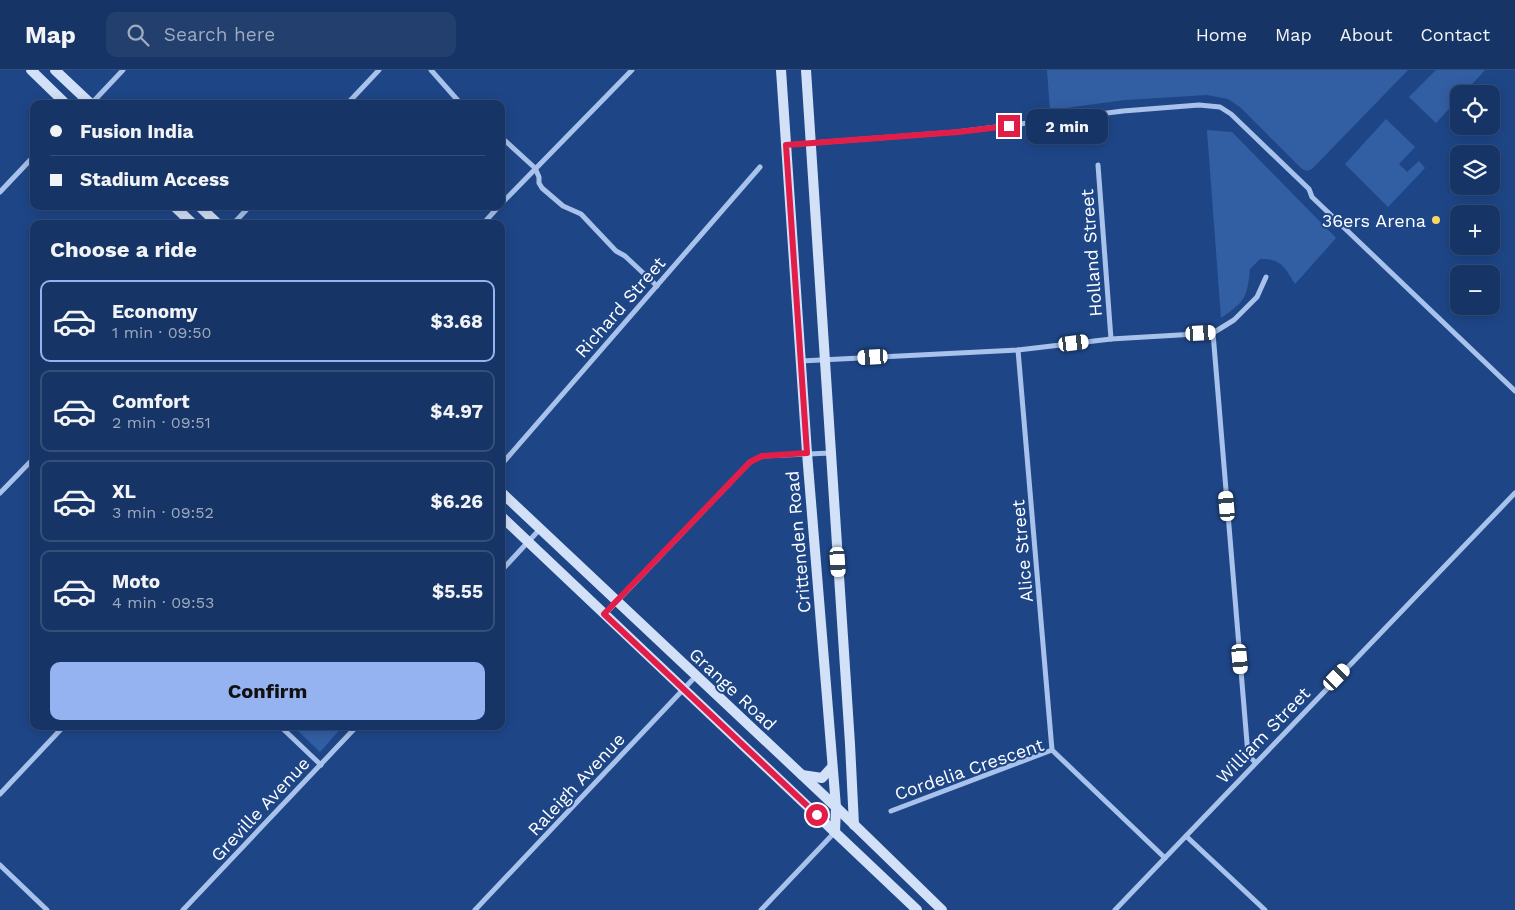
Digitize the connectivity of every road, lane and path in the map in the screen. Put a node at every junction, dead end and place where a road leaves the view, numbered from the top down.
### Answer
1 (31, 70) edge
2 (55, 70) edge
3 (123, 70) edge
4 (379, 70) edge
5 (431, 70) edge
6 (632, 70) edge
7 (781, 70) edge
8 (806, 70) edge
9 (62, 100) edge
10 (87, 100) edge
11 (95, 100) edge
12 (351, 100) edge
13 (457, 100) edge
14 (505, 141) edge
15 (810, 143) junction
16 (786, 145) junction
17 (30, 160) edge
18 (1098, 164) dead end
19 (760, 167) dead end
20 (535, 168) junction
21 (0, 192) edge
22 (505, 200) edge
23 (178, 210) edge
24 (203, 210) edge
25 (246, 210) edge
26 (496, 210) edge
27 (189, 220) edge
28 (214, 220) edge
29 (237, 220) edge
30 (487, 220) edge
31 (1266, 277) dead end
32 (657, 286) junction
33 (1213, 333) junction
34 (1111, 339) junction
35 (1018, 350) junction
36 (824, 360) junction
37 (800, 361) junction
38 (1515, 392) edge
39 (807, 453) junction
40 (831, 453) junction
41 (505, 460) edge
42 (30, 462) edge
43 (0, 493) edge
44 (1515, 493) edge
45 (505, 496) edge
46 (505, 520) edge
47 (540, 529) junction
48 (529, 542) junction
49 (505, 567) edge
50 (617, 602) junction
51 (604, 614) junction
52 (696, 676) junction
53 (684, 689) junction
54 (60, 730) edge
55 (284, 730) edge
56 (353, 730) edge
57 (1052, 750) junction
58 (1255, 762) junction
59 (321, 765) junction
60 (832, 767) junction
61 (802, 775) junction
62 (0, 794) edge
63 (836, 807) junction
64 (891, 811) dead end
65 (854, 825) junction
66 (835, 832) junction
67 (1186, 836) junction
68 (1165, 858) junction
69 (0, 865) edge
70 (47, 910) edge
71 (183, 910) edge
72 (475, 910) edge
73 (761, 910) edge
74 (917, 910) edge
75 (942, 910) edge
76 (1115, 910) edge
77 (1265, 910) edge

1 - 9 main road
2 - 10 main road
3 - 11 street
4 - 12 street
5 - 13 street
6 - 20 street
7 - 16 main road, Crittenden Road
8 - 15 main road
14 - 20 street
15 - 16 street
15 - 36 main road
15 - 38 street
16 - 37 main road, Crittenden Road
17 - 21 street
18 - 34 street, Holland Street
19 - 32 street, Richard Street
20 - 22 street
20 - 32 street
23 - 27 main road
24 - 28 main road
25 - 29 street
26 - 30 street
31 - 33 street
32 - 41 street, Richard Street
33 - 34 street
33 - 58 street
34 - 35 street
35 - 36 street
35 - 57 street, Alice Street
36 - 37 street
36 - 40 main road
37 - 39 main road, Crittenden Road
39 - 40 street
39 - 50 street
39 - 60 main road, Crittenden Road
40 - 65 main road
42 - 43 street
44 - 58 street, William Street
45 - 47 main road, Grange Road
46 - 48 main road, Grange Road
47 - 48 street
47 - 50 main road, Grange Road
48 - 49 street
48 - 51 main road, Grange Road
50 - 51 street
50 - 52 main road, Grange Road
51 - 53 main road, Grange Road
52 - 53 street, Raleigh Avenue
52 - 61 main road, Grange Road
53 - 66 main road, Grange Road
53 - 72 street, Raleigh Avenue
54 - 62 street
55 - 59 street
56 - 59 street, Greville Avenue
57 - 64 street, Cordelia Crescent
57 - 68 street, Cordelia Crescent
58 - 67 street, William Street
59 - 71 street, Greville Avenue
60 - 61 main road
60 - 63 main road, Crittenden Road
61 - 63 main road, Grange Road
63 - 65 main road, Grange Road
63 - 66 main road, Crittenden Road
65 - 66 main road
65 - 75 main road, Grange Road
66 - 73 street
66 - 74 main road, Grange Road
67 - 68 street, William Street
67 - 77 street
68 - 76 street, William Street
69 - 70 street

